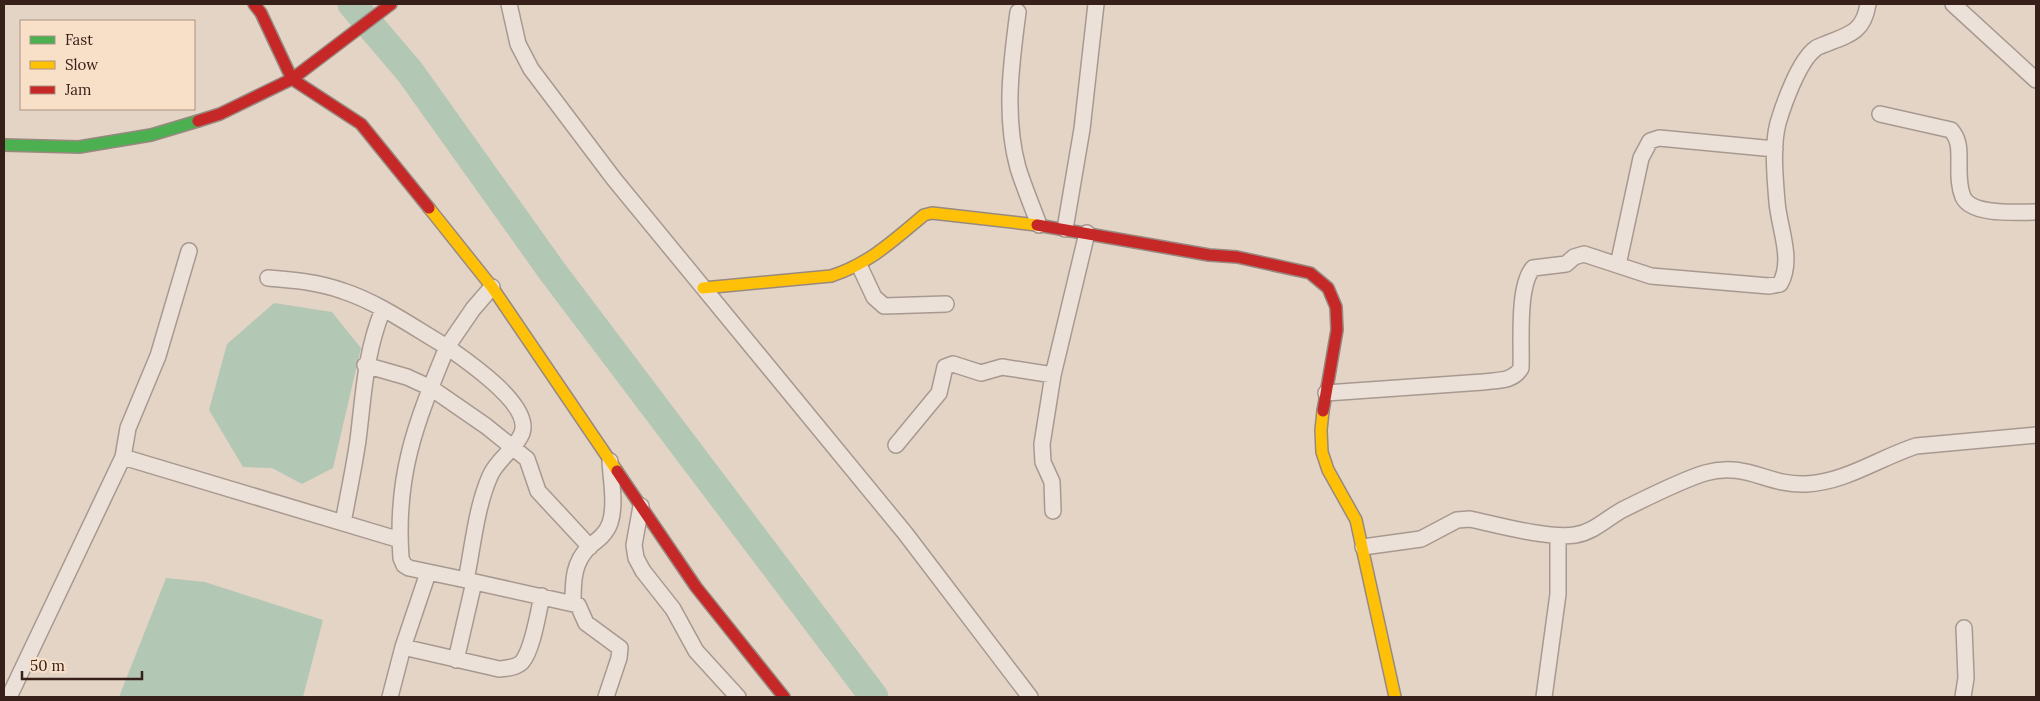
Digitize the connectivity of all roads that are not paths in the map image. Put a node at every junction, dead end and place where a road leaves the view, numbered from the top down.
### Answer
1 (254, 4) edge
2 (391, 4) edge
3 (509, 4) edge
4 (1096, 4) edge
5 (1868, 4) edge
6 (1953, 4) edge
7 (1018, 12) dead end
8 (292, 80) junction
9 (2036, 80) edge
10 (1880, 114) dead end
11 (4, 145) edge
12 (1775, 150) junction
13 (2036, 212) edge
14 (1039, 225) junction
15 (1065, 229) junction
16 (1087, 233) junction
17 (189, 251) dead end
18 (1618, 265) junction
19 (860, 267) junction
20 (268, 278) dead end
21 (492, 287) junction
22 (703, 288) junction
23 (946, 304) dead end
24 (383, 309) junction
25 (448, 347) junction
26 (365, 365) junction
27 (1053, 375) junction
28 (431, 388) junction
29 (1326, 393) junction
30 (2036, 436) edge
31 (896, 445) dead end
32 (512, 447) junction
33 (123, 457) junction
34 (610, 460) junction
35 (641, 506) junction
36 (1053, 511) dead end
37 (343, 523) junction
38 (1558, 536) junction
39 (400, 540) junction
40 (590, 547) junction
41 (1364, 547) junction
42 (428, 574) junction
43 (470, 581) junction
44 (542, 596) junction
45 (573, 603) junction
46 (1964, 628) dead end
47 (403, 647) junction
48 (456, 660) junction
49 (9, 697) edge
50 (390, 697) edge
51 (606, 697) edge
52 (738, 697) edge
53 (784, 697) edge
54 (1030, 697) edge
55 (1395, 697) edge
56 (1544, 697) edge
57 (1963, 697) edge

1 - 8 street
2 - 8 street
3 - 22 street
4 - 15 street
5 - 12 street
6 - 9 street
7 - 14 street
8 - 11 street
8 - 21 street
10 - 13 street
12 - 18 street
12 - 18 street
14 - 15 street
14 - 19 street
15 - 16 street
16 - 27 street
16 - 29 street
17 - 33 street
18 - 29 street
19 - 22 street
19 - 23 street
20 - 24 street
21 - 25 street
21 - 34 street
22 - 54 street
24 - 25 street
24 - 26 street
25 - 28 street
25 - 32 street
26 - 28 street
26 - 37 street
27 - 31 street
27 - 36 street
28 - 32 street
28 - 39 street
29 - 41 street
30 - 38 street
32 - 40 street
32 - 43 street
33 - 37 street
33 - 49 street
34 - 35 street
34 - 40 street
35 - 52 street
35 - 53 street
37 - 39 street
38 - 41 street
38 - 56 street
39 - 42 street
40 - 45 street
41 - 55 street
42 - 43 street
42 - 47 street
43 - 44 street
43 - 48 street
44 - 45 street
44 - 48 street
45 - 51 street
46 - 57 street
47 - 48 street
47 - 50 street

